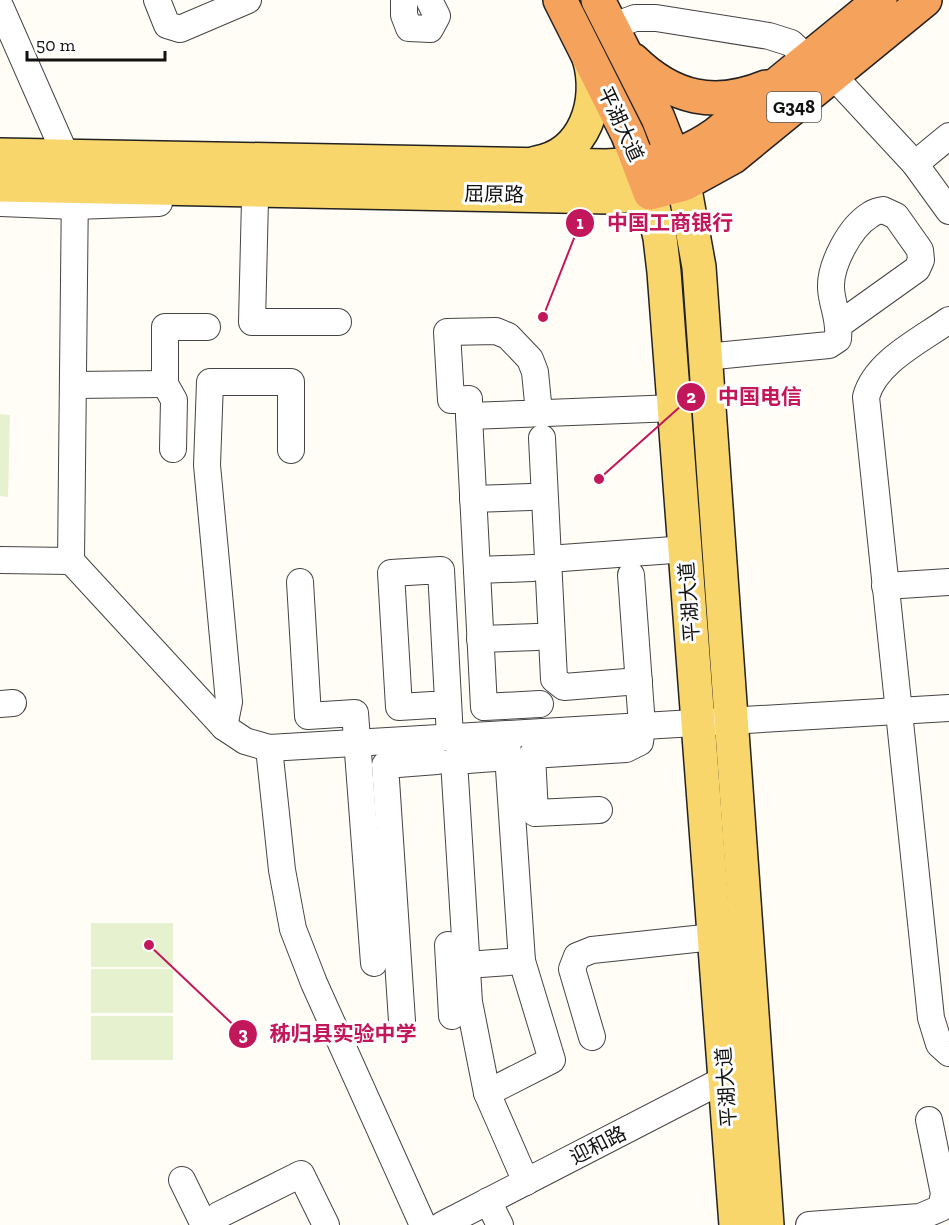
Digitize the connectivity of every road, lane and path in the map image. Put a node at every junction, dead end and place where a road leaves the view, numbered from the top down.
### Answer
1 (157, 0) edge
2 (249, 0) edge
3 (404, 0) edge
4 (429, 0) edge
5 (560, 0) edge
6 (880, 0) edge
7 (925, 0) edge
8 (941, 0) edge
9 (0, 6) edge
10 (652, 9) edge
11 (610, 23) edge
12 (588, 56) junction
13 (801, 65) junction
14 (839, 82) junction
15 (949, 136) edge
16 (0, 155) edge
17 (733, 157) junction
18 (915, 164) junction
19 (524, 165) junction
20 (679, 170) junction
21 (645, 178) junction
22 (72, 183) junction
23 (0, 185) edge
24 (549, 195) junction
25 (255, 200) junction
26 (0, 203) edge
27 (949, 212) edge
28 (949, 320) edge
29 (338, 322) dead end
30 (840, 324) dead end
31 (207, 327) dead end
32 (705, 357) junction
33 (165, 384) junction
34 (73, 385) junction
35 (667, 408) junction
36 (532, 413) junction
37 (469, 416) junction
38 (542, 438) dead end
39 (173, 449) dead end
40 (291, 450) dead end
41 (530, 496) junction
42 (473, 499) junction
43 (673, 550) junction
44 (0, 560) edge
45 (71, 561) junction
46 (541, 563) junction
47 (477, 570) junction
48 (631, 575) dead end
49 (300, 582) dead end
50 (949, 582) edge
51 (885, 586) junction
52 (537, 637) junction
53 (480, 639) junction
54 (639, 681) junction
55 (448, 704) junction
56 (540, 704) junction
57 (949, 708) edge
58 (898, 711) junction
59 (731, 721) junction
60 (693, 723) junction
61 (642, 726) junction
62 (224, 727) junction
63 (542, 732) junction
64 (357, 743) junction
65 (441, 746) junction
66 (507, 746) junction
67 (269, 748) junction
68 (599, 810) dead end
69 (704, 938) junction
70 (522, 961) junction
71 (374, 963) dead end
72 (467, 965) junction
73 (452, 1016) dead end
74 (402, 1021) dead end
75 (592, 1037) dead end
76 (949, 1053) edge
77 (756, 1070) junction
78 (721, 1082) junction
79 (487, 1093) junction
80 (929, 1120) dead end
81 (182, 1180) dead end
82 (526, 1182) junction
83 (488, 1201) junction
84 (212, 1220) edge
85 (326, 1225) edge
86 (423, 1225) edge
87 (442, 1225) edge
88 (500, 1225) edge
89 (726, 1225) edge
90 (736, 1225) edge
91 (767, 1225) edge
92 (809, 1225) edge

1 - 2 street
3 - 4 street
5 - 12 highway, 平湖大道
6 - 13 highway, 屈原路 / G348
7 - 17 highway, 屈原路 / G348
8 - 14 street
9 - 22 street
10 - 11 street
10 - 13 street
11 - 13 highway
11 - 20 highway, 平湖大道
12 - 19 main road
12 - 21 highway, 平湖大道
13 - 20 highway, 屈原路 / G348
14 - 17 street
14 - 18 street
15 - 18 street
16 - 22 main road, 屈原路
17 - 20 highway, 屈原路 / G348
18 - 27 street
19 - 21 main road, 屈原路
19 - 22 main road, 屈原路
20 - 21 highway, 屈原路 / G348
20 - 32 main road, 平湖大道
21 - 24 main road, 屈原路
21 - 35 main road, 平湖大道
22 - 23 main road, 屈原路
22 - 24 main road, 屈原路
22 - 25 street
22 - 26 street
22 - 34 street
24 - 25 street
25 - 29 street
28 - 51 street
30 - 32 street
31 - 33 street
32 - 59 main road, 平湖大道
33 - 34 street
33 - 39 street
34 - 45 street
35 - 36 street
35 - 43 street
35 - 60 main road, 平湖大道
36 - 37 street
36 - 37 street
36 - 41 street
37 - 42 street
38 - 46 street
40 - 62 street
41 - 42 street
41 - 46 street
42 - 47 street
43 - 46 street
43 - 60 street
44 - 45 street
45 - 62 street
46 - 47 street
46 - 52 street
46 - 54 street
47 - 53 street
48 - 54 street
49 - 64 street
50 - 51 street
51 - 58 street
52 - 53 street
52 - 56 street
53 - 56 street
54 - 61 street
55 - 55 street
55 - 65 street
56 - 63 street
57 - 58 street
58 - 59 street
58 - 76 street
59 - 60 street
59 - 77 main road, 平湖大道
60 - 61 street
60 - 69 street
60 - 78 main road, 平湖大道
61 - 63 street
61 - 68 street
62 - 67 street
63 - 66 street
64 - 65 street
64 - 67 street
64 - 71 street
65 - 66 street
65 - 73 street
65 - 74 street
66 - 70 street
66 - 72 street
67 - 86 street
69 - 75 street
69 - 78 street
70 - 72 street
70 - 79 street
72 - 79 street
77 - 78 street, 迎和路
77 - 91 main road, 平湖大道
78 - 82 street, 迎和路
78 - 89 street
78 - 90 main road, 平湖大道
79 - 82 street
80 - 92 street
81 - 84 street
82 - 83 street, 迎和路
83 - 87 street, 迎和路
83 - 88 street
84 - 85 street

